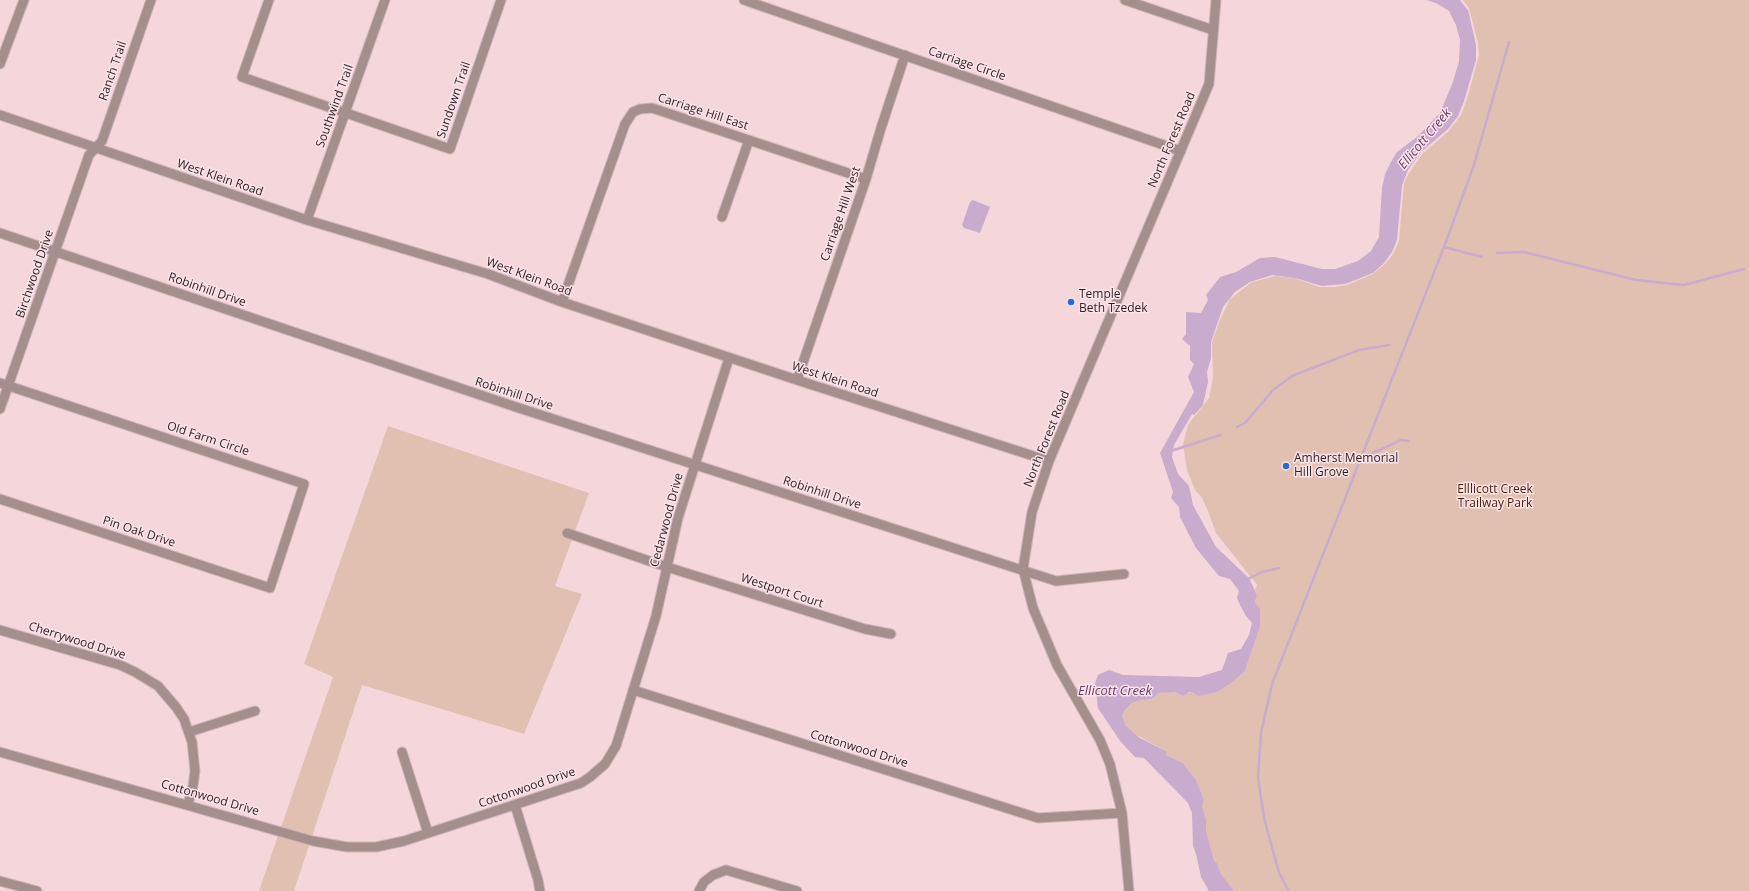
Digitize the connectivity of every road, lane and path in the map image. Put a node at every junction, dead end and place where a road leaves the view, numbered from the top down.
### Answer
1 (24, 0) edge
2 (150, 0) edge
3 (269, 0) edge
4 (385, 0) edge
5 (501, 0) edge
6 (744, 0) edge
7 (1125, 0) edge
8 (1216, 0) edge
9 (1213, 30) junction
10 (904, 55) junction
11 (0, 64) edge
12 (346, 113) junction
13 (0, 115) edge
14 (749, 140) junction
15 (94, 148) junction
16 (1181, 151) junction
17 (866, 179) junction
18 (722, 217) dead end
19 (307, 220) junction
20 (0, 233) edge
21 (55, 251) junction
22 (562, 302) junction
23 (730, 358) junction
24 (797, 380) junction
25 (4, 384) edge
26 (0, 409) edge
27 (1049, 461) junction
28 (695, 464) junction
29 (0, 499) edge
30 (567, 533) dead end
31 (667, 567) junction
32 (1023, 569) junction
33 (1124, 574) dead end
34 (270, 588) joint
35 (0, 630) edge
36 (891, 634) dead end
37 (633, 690) junction
38 (255, 711) dead end
39 (189, 732) junction
40 (0, 752) edge
41 (402, 752) dead end
42 (188, 804) junction
43 (515, 805) junction
44 (1122, 813) junction
45 (428, 833) junction
46 (0, 880) edge
47 (37, 891) edge
48 (540, 891) edge
49 (699, 891) edge
50 (797, 891) edge
51 (1129, 891) edge

1 - 11 street
2 - 15 street, Ranch Trail
3 - 12 street
4 - 12 street, Southwind Trail
5 - 12 street, Sundown Trail
6 - 10 street, Carriage Circle
7 - 9 street
8 - 9 street, North Forest Road
9 - 16 street, North Forest Road
10 - 16 street, Carriage Circle
10 - 17 street, Carriage Hill West
12 - 19 street, Southwind Trail
13 - 15 street, West Klein Road
14 - 17 street, Carriage Hill East
14 - 18 street
14 - 22 street, Carriage Hill East
15 - 19 street, West Klein Road
15 - 21 street, Birchwood Drive
16 - 27 street, North Forest Road
17 - 24 street, Carriage Hill West
19 - 22 street, West Klein Road
20 - 21 street, Robinhill Drive
21 - 25 street, Birchwood Drive
21 - 28 street, Robinhill Drive
22 - 23 street, West Klein Road
23 - 24 street, West Klein Road
23 - 28 street, Cedarwood Drive
24 - 27 street, West Klein Road
25 - 26 street, Birchwood Drive
25 - 34 street, Old Farm Circle
27 - 32 street, North Forest Road
28 - 31 street, Cedarwood Drive
28 - 32 street, Robinhill Drive
29 - 34 street, Pin Oak Drive
30 - 31 street, Westport Court
31 - 36 street, Westport Court
31 - 37 street, Cedarwood Drive
32 - 33 street, Robinhill Drive
32 - 44 street, North Forest Road
35 - 39 street, Cherrywood Drive
37 - 43 street, Cottonwood Drive
37 - 44 street, Cottonwood Drive
38 - 39 street
39 - 42 street, Cherrywood Drive
40 - 42 street, Cottonwood Drive
41 - 45 street
42 - 45 street, Cottonwood Drive
43 - 45 street, Cottonwood Drive
43 - 48 street
44 - 51 street, North Forest Road
46 - 47 street
49 - 50 street

